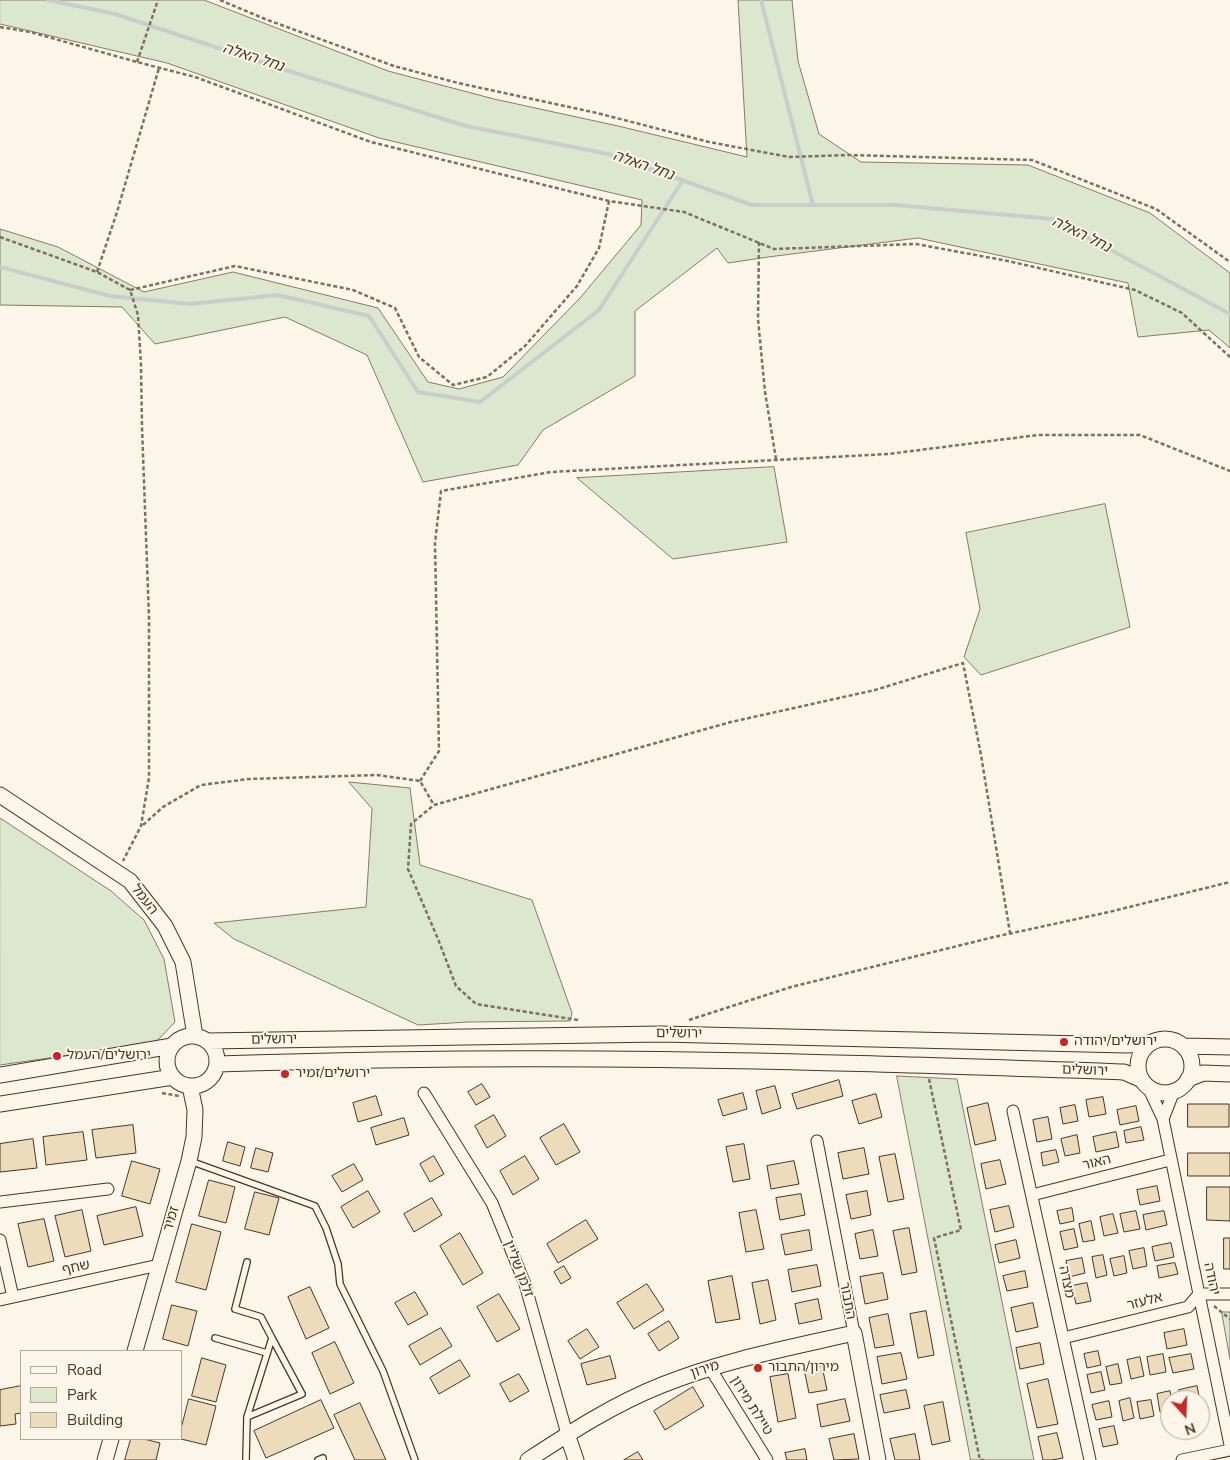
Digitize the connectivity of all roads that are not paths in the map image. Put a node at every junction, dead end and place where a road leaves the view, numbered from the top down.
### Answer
1 (0, 795) edge
2 (201, 1039) junction
3 (1151, 1042) junction
4 (172, 1046) junction
5 (1183, 1046) junction
6 (1230, 1047) edge
7 (217, 1064) junction
8 (1230, 1074) edge
9 (0, 1075) edge
10 (172, 1077) junction
11 (1188, 1079) junction
12 (1145, 1084) junction
13 (190, 1086) junction
14 (1174, 1091) junction
15 (424, 1093) dead end
16 (0, 1104) edge
17 (1013, 1111) dead end
18 (1163, 1119) junction
19 (817, 1141) dead end
20 (1170, 1160) junction
21 (189, 1161) junction
22 (108, 1189) dead end
23 (1032, 1195) junction
24 (0, 1202) edge
25 (0, 1240) edge
26 (247, 1262) dead end
27 (159, 1265) junction
28 (1199, 1294) junction
29 (1230, 1294) edge
30 (13, 1297) junction
31 (0, 1300) edge
32 (854, 1333) junction
33 (215, 1338) dead end
34 (272, 1338) junction
35 (1063, 1338) junction
36 (135, 1350) edge
37 (267, 1353) junction
38 (710, 1368) junction
39 (247, 1417) junction
40 (567, 1434) junction
41 (111, 1440) edge
42 (1230, 1445) edge
43 (1230, 1450) edge
44 (105, 1460) edge
45 (246, 1460) edge
46 (318, 1460) edge
47 (323, 1460) edge
48 (415, 1460) edge
49 (528, 1460) edge
50 (576, 1460) edge
51 (767, 1460) edge
52 (878, 1460) edge
53 (1090, 1460) edge
54 (1182, 1460) edge

1 - 2 street, העמל
2 - 3 street, ירושלים
2 - 4 street
2 - 7 street
3 - 5 street
3 - 12 street
4 - 9 street
4 - 10 street
5 - 6 street
5 - 11 street
7 - 12 street, ירושלים
7 - 13 street
8 - 11 street
10 - 13 street
10 - 16 street
11 - 14 street
12 - 14 street
12 - 18 street, יהודה
13 - 21 street, זמיר
14 - 18 street
15 - 40 street, זלמן שליין
17 - 23 street, מצדה
18 - 20 street, יהודה
19 - 32 street, התבור
20 - 23 street, האור
20 - 28 street, יהודה
21 - 27 street, זמיר
21 - 48 lane
22 - 24 street
23 - 35 street, מצדה
25 - 30 street
26 - 34 lane
27 - 30 street, שחף
27 - 36 street, זמיר
28 - 29 street
28 - 35 street, אלעזר
28 - 42 street, יהודה
30 - 31 street, שחף
32 - 38 street, מירון
32 - 52 street, התבור
33 - 37 lane
34 - 37 lane
34 - 39 lane
35 - 53 street, מצדה
37 - 39 lane
38 - 40 street, מירון
38 - 51 street, טיילת מירון
39 - 45 lane
40 - 49 street, מירון
40 - 50 street, זלמן שליין
41 - 44 street
43 - 54 street
46 - 47 lane

